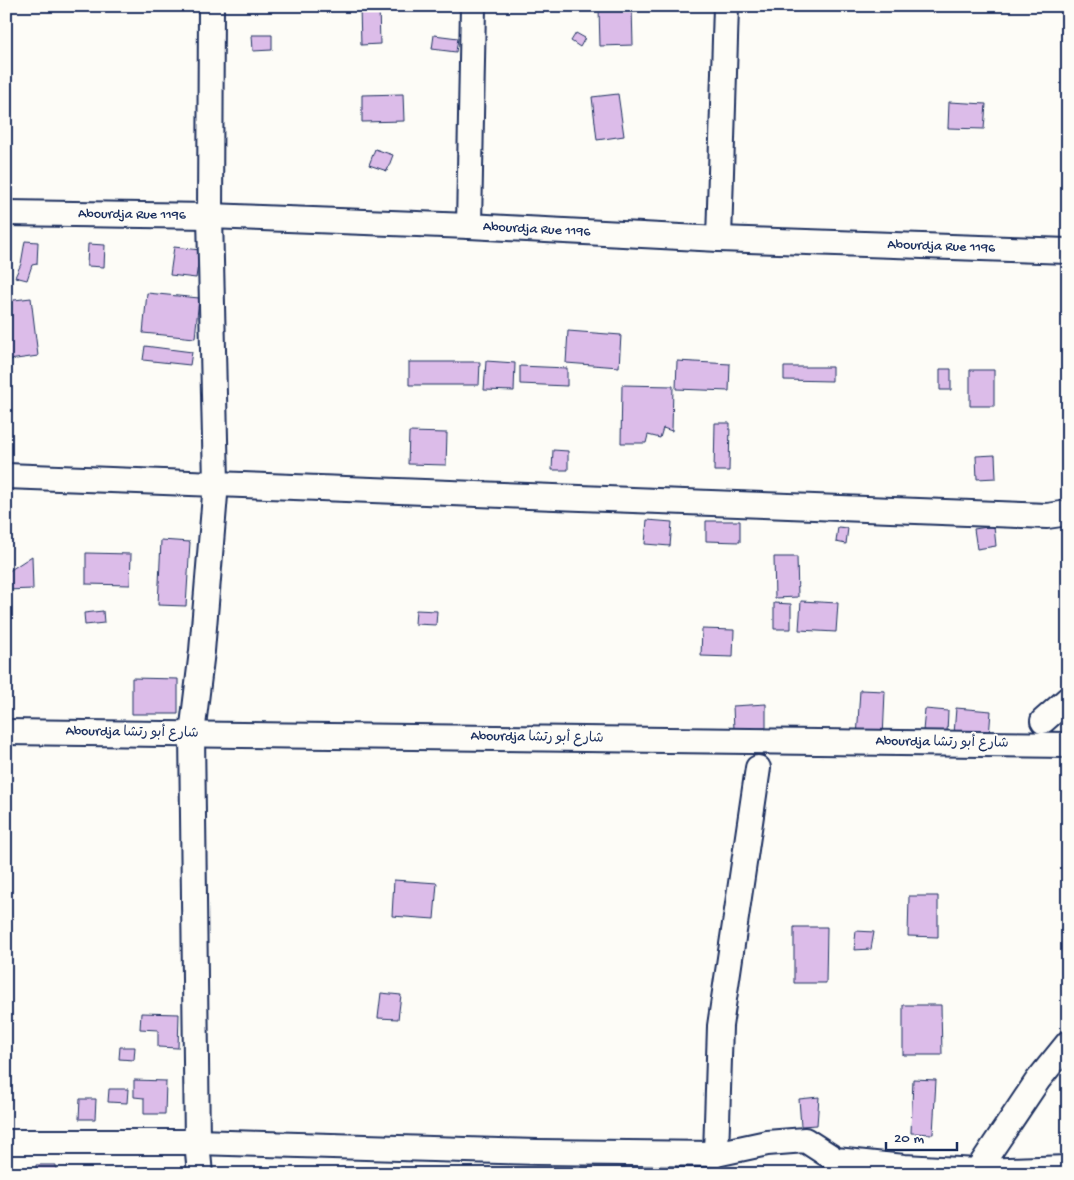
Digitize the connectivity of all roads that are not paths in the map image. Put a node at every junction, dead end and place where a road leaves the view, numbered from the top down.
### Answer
1 (211, 6) edge
2 (473, 6) edge
3 (726, 6) edge
4 (6, 212) edge
5 (210, 216) junction
6 (469, 226) junction
7 (719, 239) junction
8 (1068, 251) edge
9 (6, 476) edge
10 (216, 483) junction
11 (1061, 517) edge
12 (1068, 699) edge
13 (1043, 720) dead end
14 (6, 732) edge
15 (192, 734) junction
16 (1068, 745) edge
17 (758, 768) dead end
18 (1068, 1044) edge
19 (6, 1142) edge
20 (198, 1142) junction
21 (716, 1154) junction
22 (1058, 1170) edge
23 (978, 1171) junction
24 (200, 1174) edge

1 - 5 street
2 - 6 street
3 - 7 street
4 - 5 street, Abourdja Rue 1196
5 - 6 street, Abourdja Rue 1196
5 - 10 street
6 - 7 street, Abourdja Rue 1196
7 - 8 street, Abourdja Rue 1196
9 - 10 street
10 - 11 street
10 - 15 street
12 - 13 street
14 - 15 street, Abourdja شارع أبو رتشا
15 - 16 street, Abourdja شارع أبو رتشا
15 - 20 street
17 - 21 street
18 - 23 street
19 - 20 street
20 - 21 street
20 - 24 street
21 - 23 street
22 - 23 street

